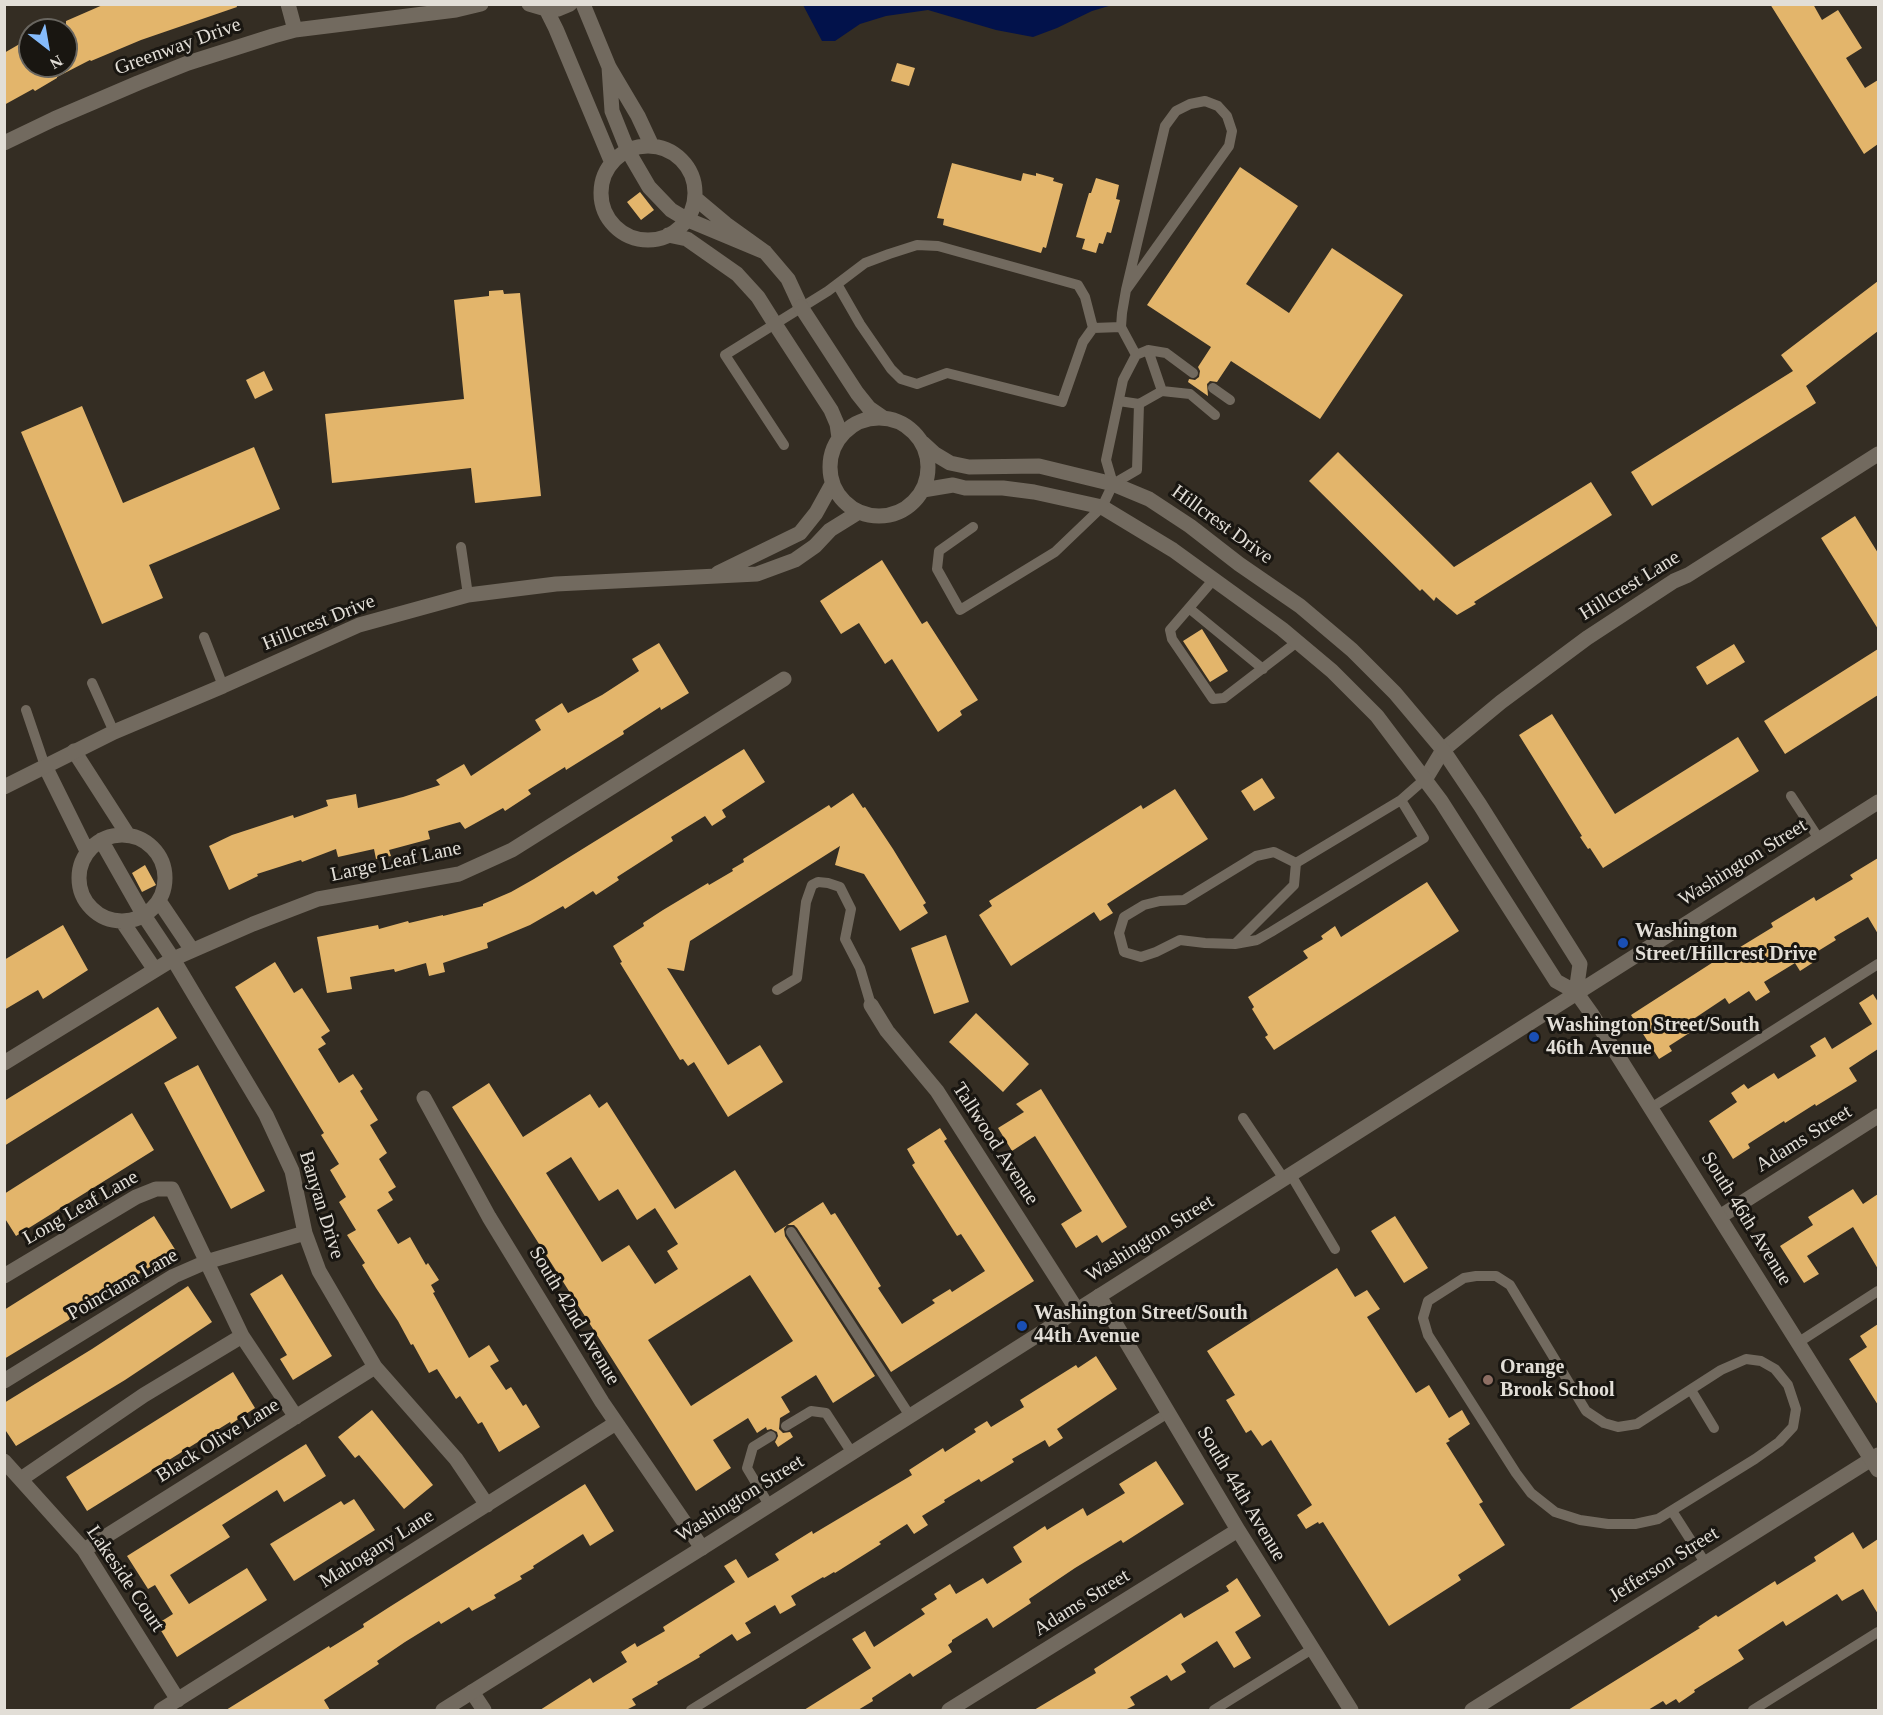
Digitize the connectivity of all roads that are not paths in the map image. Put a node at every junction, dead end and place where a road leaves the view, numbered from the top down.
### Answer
1 (288, 4) edge
2 (481, 4) edge
3 (529, 4) edge
4 (570, 4) edge
5 (583, 4) edge
6 (546, 9) junction
7 (295, 30) junction
8 (609, 67) junction
9 (4, 143) edge
10 (652, 146) junction
11 (628, 151) junction
12 (612, 163) junction
13 (695, 198) junction
14 (686, 219) junction
15 (668, 236) junction
16 (765, 252) junction
17 (837, 284) junction
18 (1126, 290) junction
19 (801, 307) junction
20 (775, 324) junction
21 (1121, 327) junction
22 (1093, 328) junction
23 (1148, 350) junction
24 (1136, 355) junction
25 (1193, 373) dead end
26 (1213, 388) dead end
27 (1162, 391) junction
28 (1119, 400) junction
29 (1230, 400) dead end
30 (1139, 404) junction
31 (1215, 415) dead end
32 (882, 417) junction
33 (839, 438) junction
34 (923, 442) junction
35 (784, 445) dead end
36 (1878, 454) edge
37 (832, 484) junction
38 (1113, 484) junction
39 (923, 490) junction
40 (1102, 507) junction
41 (859, 512) junction
42 (973, 527) dead end
43 (461, 547) dead end
44 (707, 578) junction
45 (1214, 579) junction
46 (468, 595) junction
47 (1190, 609) junction
48 (204, 637) dead end
49 (1298, 642) junction
50 (1263, 669) junction
51 (784, 679) dead end
52 (92, 682) dead end
53 (223, 686) junction
54 (26, 710) dead end
55 (114, 732) junction
56 (1443, 750) junction
57 (74, 751) junction
58 (45, 766) junction
59 (1426, 778) junction
60 (4, 787) edge
61 (1791, 796) dead end
62 (1401, 800) junction
63 (1878, 802) edge
64 (128, 835) junction
65 (1819, 839) junction
66 (101, 840) junction
67 (87, 851) junction
68 (1296, 863) junction
69 (159, 901) junction
70 (143, 914) junction
71 (122, 921) junction
72 (1235, 944) junction
73 (192, 950) junction
74 (173, 959) junction
75 (1878, 964) edge
76 (155, 970) junction
77 (777, 990) dead end
78 (1576, 992) junction
79 (871, 1005) joint
80 (4, 1063) edge
81 (424, 1098) dead end
82 (1651, 1108) junction
83 (1878, 1116) edge
84 (1243, 1118) dead end
85 (1288, 1177) junction
86 (1721, 1216) junction
87 (791, 1232) dead end
88 (305, 1233) junction
89 (1335, 1249) dead end
90 (206, 1262) junction
91 (4, 1276) edge
92 (1878, 1291) edge
93 (1099, 1296) junction
94 (1077, 1310) junction
95 (242, 1336) junction
96 (1799, 1342) junction
97 (375, 1367) junction
98 (4, 1381) edge
99 (1691, 1390) junction
100 (1168, 1413) junction
101 (910, 1416) junction
102 (296, 1417) junction
103 (616, 1424) junction
104 (786, 1426) dead end
105 (1714, 1428) dead end
106 (771, 1436) dead end
107 (852, 1453) junction
108 (4, 1461) edge
109 (1876, 1462) edge
110 (21, 1479) junction
111 (487, 1505) junction
112 (769, 1505) junction
113 (1672, 1511) junction
114 (1238, 1530) junction
115 (702, 1548) junction
116 (84, 1550) junction
117 (1706, 1564) junction
118 (1878, 1632) edge
119 (1312, 1649) junction
120 (472, 1692) junction
121 (178, 1700) junction
122 (161, 1710) edge
123 (443, 1710) edge
124 (484, 1710) edge
125 (691, 1710) edge
126 (949, 1710) edge
127 (1214, 1710) edge
128 (1351, 1710) edge
129 (1472, 1710) edge
130 (1754, 1710) edge

1 - 7 street
2 - 7 street, Greenway Drive
3 - 6 street
4 - 6 street
5 - 8 street
6 - 12 street
7 - 9 street, Greenway Drive
8 - 10 street
8 - 11 street
10 - 11 street
10 - 13 street
11 - 12 street
11 - 14 street
12 - 15 street
13 - 14 street
13 - 16 street
14 - 15 street
14 - 16 street
15 - 20 street
16 - 19 street
17 - 19 lane
17 - 22 lane
17 - 22 lane
18 - 18 lane
18 - 21 lane
19 - 20 lane
19 - 32 street
20 - 33 street
20 - 35 lane
21 - 22 lane
21 - 24 lane
23 - 24 lane
23 - 25 lane
23 - 27 lane
24 - 28 lane
26 - 29 lane
27 - 30 lane
27 - 31 lane
28 - 30 lane
28 - 38 lane
30 - 38 lane
32 - 33 street
32 - 34 street, Hillcrest Drive
33 - 37 street, Hillcrest Drive
34 - 38 street, Hillcrest Drive
34 - 39 street
36 - 56 street, Hillcrest Lane
37 - 41 street
37 - 44 street, Hillcrest Drive
38 - 40 lane
38 - 56 street, Hillcrest Drive
39 - 40 street
39 - 41 street
40 - 42 lane
40 - 45 street
41 - 44 street, Hillcrest Drive
43 - 46 lane
44 - 46 street, Hillcrest Drive
45 - 47 lane
45 - 49 street
46 - 53 street, Hillcrest Drive
47 - 50 lane
47 - 50 lane
48 - 53 lane
49 - 50 lane
49 - 59 street
51 - 73 street, Large Leaf Lane
52 - 55 lane
53 - 55 street, Hillcrest Drive
54 - 58 lane
55 - 57 street, Hillcrest Drive
56 - 59 street, Hillcrest Lane
56 - 78 street
57 - 58 street, Hillcrest Drive
57 - 64 street
58 - 60 street, Hillcrest Drive
58 - 67 street
59 - 62 lane
59 - 78 street, South 46th Avenue
61 - 65 lane
62 - 68 lane
62 - 72 lane
63 - 65 street, Washington Street
64 - 66 street
64 - 69 street
65 - 78 street, Washington Street
66 - 67 street
66 - 70 street, Banyan Drive
67 - 71 street
68 - 72 lane
68 - 72 lane
69 - 70 street
69 - 73 street
70 - 71 street
70 - 74 street, Banyan Drive
71 - 76 street
73 - 74 street, Large Leaf Lane
74 - 76 street, Large Leaf Lane
74 - 88 street, Banyan Drive
75 - 82 lane
76 - 80 street, Large Leaf Lane
77 - 79 lane
78 - 82 street, South 46th Avenue
78 - 85 street, Washington Street
79 - 94 street, Tallwood Avenue
81 - 103 street, South 42nd Avenue
82 - 86 street, South 46th Avenue
83 - 86 street, Adams Street
84 - 85 lane
85 - 89 lane
85 - 93 street, Washington Street
86 - 96 street, South 46th Avenue
87 - 101 lane
88 - 90 street, Poinciana Lane
88 - 97 street, Banyan Drive
90 - 91 street, Long Leaf Lane
90 - 95 street
90 - 98 street, Poinciana Lane
92 - 96 lane
93 - 94 street, Washington Street
93 - 100 street, South 44th Avenue
94 - 101 street, Washington Street
95 - 102 street
95 - 110 street
96 - 109 street, South 46th Avenue
97 - 102 street, Black Olive Lane
97 - 111 street, Banyan Drive
99 - 105 lane
99 - 113 lane
99 - 113 lane
100 - 114 street, South 44th Avenue
100 - 125 lane
101 - 107 street, Washington Street
102 - 116 street, Black Olive Lane
103 - 111 street, Mahogany Lane
103 - 115 street, South 42nd Avenue
104 - 107 lane
106 - 112 lane
107 - 112 street, Washington Street
108 - 110 street, Lakeside Court
109 - 117 street, Jefferson Street
110 - 116 street, Lakeside Court
111 - 121 street, Mahogany Lane
112 - 115 street, Washington Street
113 - 117 lane
114 - 119 street, South 44th Avenue
114 - 126 street, Adams Street
115 - 120 street, Washington Street
116 - 121 street, Lakeside Court
117 - 129 street, Jefferson Street
118 - 130 lane
119 - 127 lane
119 - 128 street, South 44th Avenue
120 - 123 street, Washington Street
120 - 124 street
121 - 122 street, Mahogany Lane

